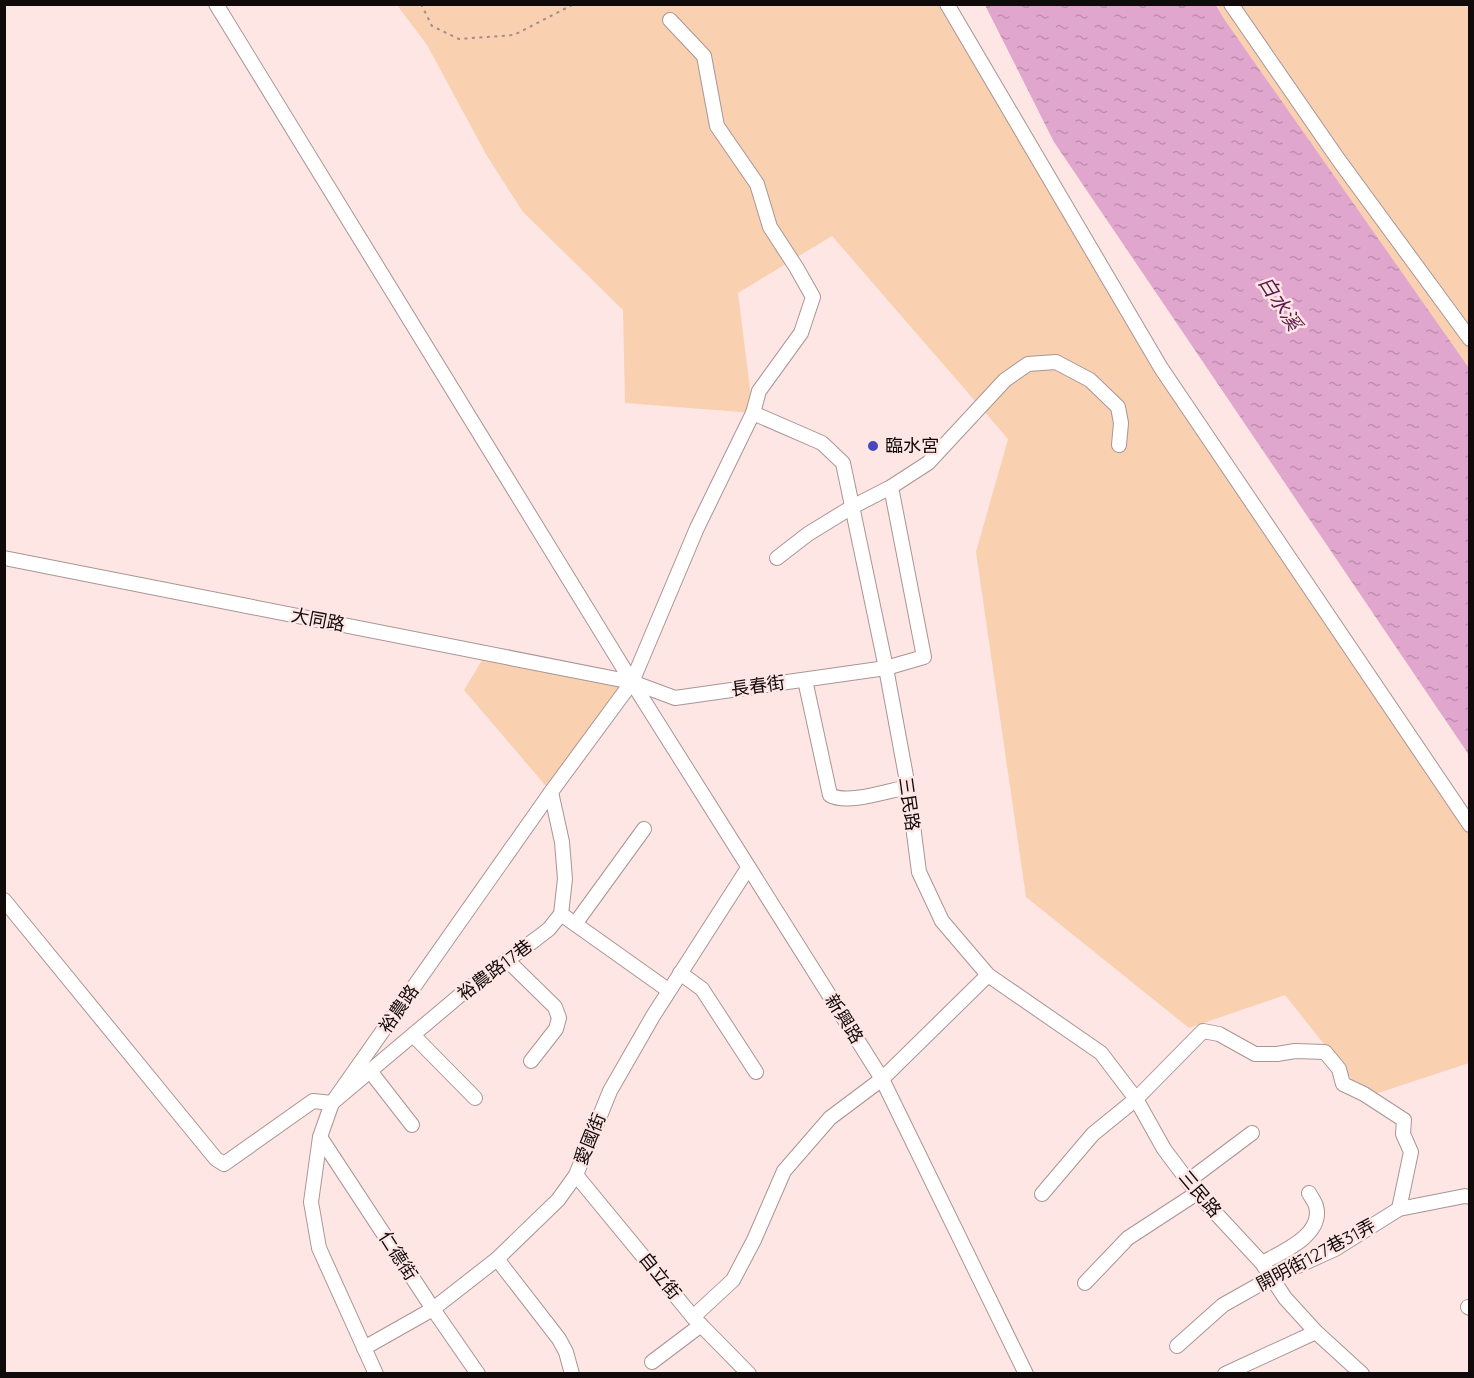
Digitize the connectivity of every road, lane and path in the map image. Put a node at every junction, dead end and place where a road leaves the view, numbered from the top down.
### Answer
1 (216, 4) edge
2 (421, 4) edge
3 (574, 4) edge
4 (947, 4) edge
5 (1231, 4) edge
6 (670, 20) dead end
7 (1470, 339) edge
8 (753, 413) junction
9 (1119, 445) dead end
10 (891, 487) junction
11 (852, 507) junction
12 (4, 558) edge
13 (777, 558) dead end
14 (885, 668) junction
15 (805, 680) junction
16 (632, 682) junction
17 (908, 787) junction
18 (551, 792) junction
19 (1470, 825) edge
20 (644, 829) dead end
21 (748, 868) junction
22 (4, 900) edge
23 (561, 914) junction
24 (575, 924) junction
25 (507, 960) junction
26 (680, 973) junction
27 (988, 975) junction
28 (668, 990) junction
29 (414, 1035) junction
30 (531, 1061) dead end
31 (370, 1071) junction
32 (756, 1072) dead end
33 (882, 1079) junction
34 (475, 1098) dead end
35 (1136, 1099) junction
36 (332, 1103) junction
37 (412, 1125) dead end
38 (1252, 1133) dead end
39 (320, 1137) junction
40 (576, 1175) junction
41 (1188, 1181) junction
42 (1197, 1193) junction
43 (1309, 1193) dead end
44 (1042, 1194) dead end
45 (1470, 1197) edge
46 (1399, 1209) junction
47 (497, 1259) junction
48 (1262, 1263) junction
49 (1271, 1278) junction
50 (1085, 1283) dead end
51 (433, 1310) junction
52 (697, 1321) junction
53 (1316, 1332) junction
54 (1178, 1346) dead end
55 (364, 1348) junction
56 (652, 1362) dead end
57 (376, 1374) edge
58 (478, 1374) edge
59 (572, 1374) edge
60 (749, 1374) edge
61 (1026, 1374) edge
62 (1225, 1374) edge
63 (1362, 1374) edge

1 - 16 street, 新興路
2 - 3 path
4 - 19 street
5 - 7 street
6 - 8 street
8 - 11 street, 三民路
8 - 16 street
9 - 10 street
10 - 11 street
10 - 14 street, 長春街
11 - 13 street
11 - 14 street, 三民路
12 - 16 street, 大同路
14 - 15 street, 長春街
14 - 17 street, 三民路
15 - 16 street, 長春街
15 - 17 street
16 - 18 street, 裕農路
16 - 21 street, 新興路
17 - 27 street, 三民路
18 - 23 street
18 - 36 street, 裕農路
20 - 24 street
21 - 26 street, 愛國街
21 - 33 street, 新興路
22 - 36 street
23 - 24 street
23 - 25 street, 裕農路17巷
24 - 28 street
25 - 29 street, 裕農路17巷
25 - 30 street
26 - 28 street, 愛國街
26 - 32 street
27 - 33 street
27 - 35 street, 三民路
28 - 40 street, 愛國街
29 - 31 street, 裕農路17巷
29 - 34 street
31 - 36 street, 裕農路17巷
31 - 37 street
33 - 52 street
33 - 61 street, 新興路
35 - 41 street, 三民路
35 - 44 street
35 - 46 street
36 - 39 street, 裕農路
38 - 41 street
39 - 51 street, 仁德街
39 - 55 street, 裕農路
40 - 47 street, 愛國街
40 - 52 street, 自立街
41 - 42 street, 三民路
42 - 48 street, 三民路
42 - 50 street
43 - 48 street
45 - 46 street, 開明街127巷31弄
46 - 49 street, 開明街127巷31弄
47 - 51 street, 愛國街
47 - 59 street
48 - 49 street, 三民路
49 - 53 street, 三民路
49 - 54 street, 開明街127巷31弄
51 - 55 street, 愛國街
51 - 58 street, 仁德街
52 - 56 street
52 - 60 street, 自立街
53 - 62 street
53 - 63 street, 三民路
55 - 57 street, 裕農路

